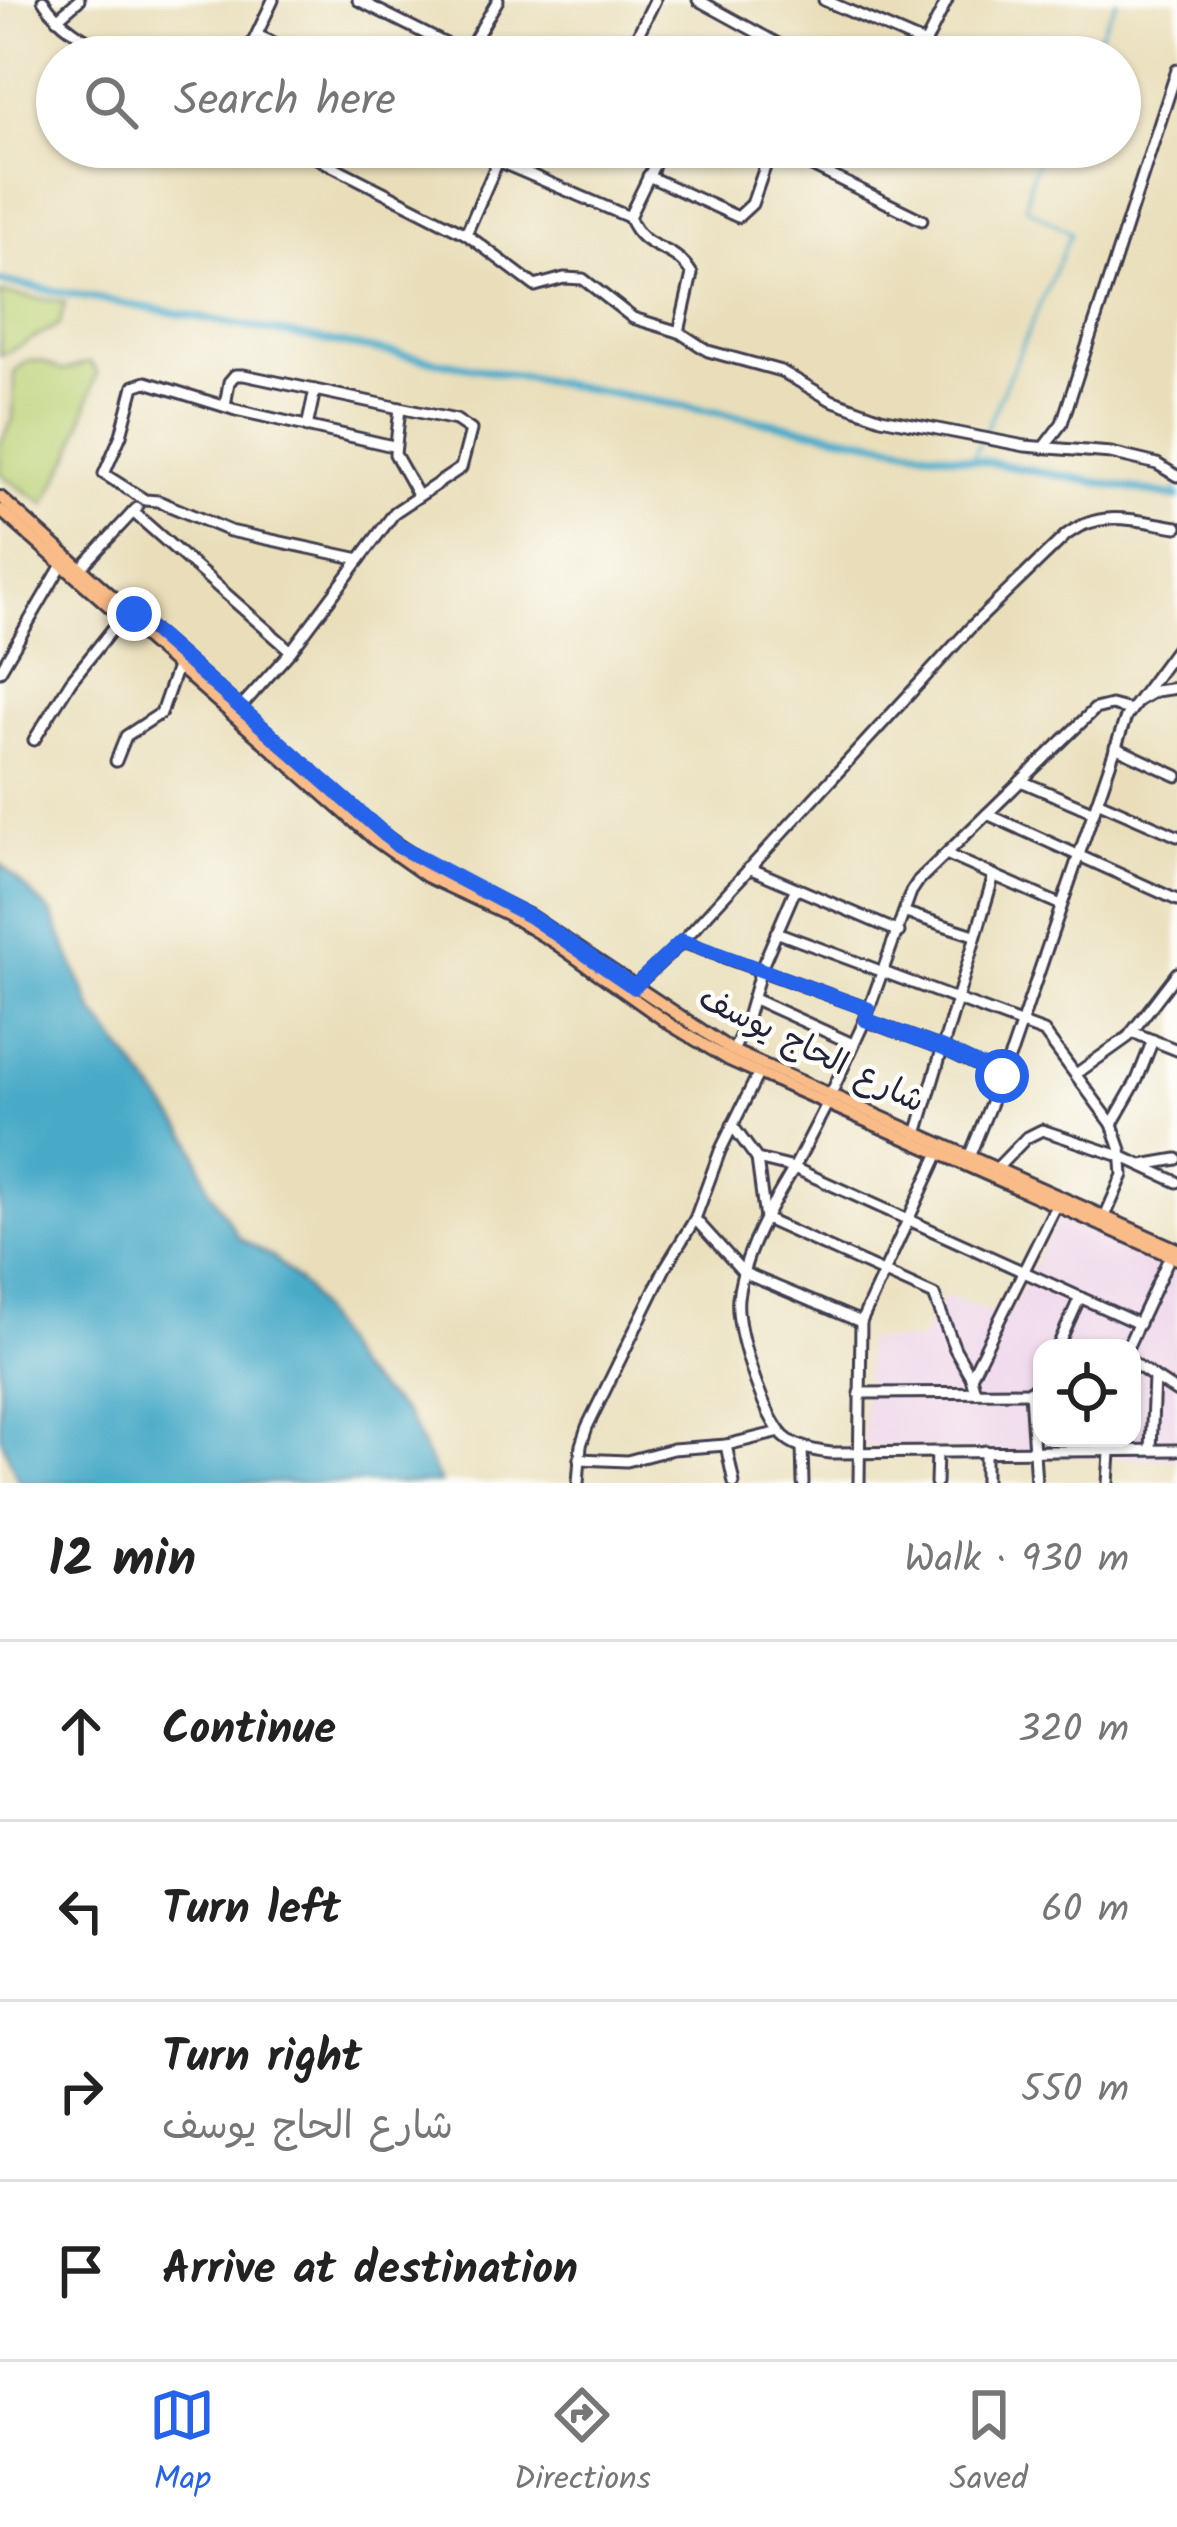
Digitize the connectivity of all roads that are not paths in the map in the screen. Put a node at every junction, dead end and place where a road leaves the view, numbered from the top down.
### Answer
1 (43, 0) edge
2 (79, 0) edge
3 (273, 0) edge
4 (358, 0) edge
5 (499, 0) edge
6 (655, 0) edge
7 (698, 0) edge
8 (824, 0) edge
9 (947, 0) edge
10 (57, 19) junction
11 (257, 35) edge
12 (84, 36) edge
13 (429, 36) edge
14 (480, 36) edge
15 (637, 36) edge
16 (764, 36) edge
17 (907, 36) edge
18 (930, 36) edge
19 (1177, 70) edge
20 (336, 168) edge
21 (495, 168) edge
22 (516, 168) edge
23 (652, 168) edge
24 (765, 168) edge
25 (816, 168) edge
26 (648, 176) junction
27 (629, 217) junction
28 (922, 220) dead end
29 (466, 234) junction
30 (679, 332) junction
31 (315, 390) junction
32 (225, 406) junction
33 (400, 408) junction
34 (307, 427) junction
35 (393, 446) junction
36 (1042, 448) junction
37 (1177, 476) edge
38 (418, 495) junction
39 (0, 497) edge
40 (145, 500) junction
41 (0, 510) edge
42 (133, 512) junction
43 (1177, 527) edge
44 (360, 560) junction
45 (63, 563) junction
46 (82, 567) junction
47 (122, 617) junction
48 (1177, 648) edge
49 (291, 650) junction
50 (177, 667) junction
51 (0, 671) edge
52 (1177, 688) edge
53 (1131, 708) junction
54 (239, 709) junction
55 (34, 740) dead end
56 (1115, 747) junction
57 (116, 761) dead end
58 (1177, 776) edge
59 (1021, 781) junction
60 (1096, 806) junction
61 (987, 814) junction
62 (1176, 834) edge
63 (948, 855) junction
64 (1078, 856) junction
65 (749, 868) junction
66 (994, 875) junction
67 (795, 890) junction
68 (1177, 900) edge
69 (1061, 905) junction
70 (906, 913) junction
71 (776, 932) junction
72 (899, 932) junction
73 (974, 935) junction
74 (682, 941) junction
75 (761, 969) junction
76 (884, 971) junction
77 (1177, 973) edge
78 (634, 987) junction
79 (754, 999) junction
80 (956, 999) junction
81 (867, 1014) junction
82 (1022, 1023) junction
83 (1132, 1032) junction
84 (1153, 1040) junction
85 (853, 1044) junction
86 (942, 1048) junction
87 (1177, 1050) edge
88 (733, 1051) junction
89 (758, 1074) junction
90 (1076, 1074) junction
91 (1002, 1076) junction
92 (828, 1101) junction
93 (1112, 1124) junction
94 (731, 1125) junction
95 (916, 1134) junction
96 (938, 1155) junction
97 (969, 1157) junction
98 (1123, 1157) junction
99 (1177, 1159) edge
100 (757, 1160) junction
101 (1142, 1165) junction
102 (794, 1168) junction
103 (996, 1169) junction
104 (1177, 1182) edge
105 (1056, 1206) junction
106 (695, 1219) junction
107 (765, 1219) junction
108 (909, 1220) junction
109 (1103, 1221) junction
110 (1174, 1255) edge
111 (885, 1271) junction
112 (743, 1273) junction
113 (1024, 1273) junction
114 (1080, 1297) junction
115 (861, 1322) junction
116 (1139, 1324) junction
117 (1061, 1339) edge
118 (1132, 1339) edge
119 (1141, 1368) edge
120 (971, 1377) junction
121 (1154, 1377) junction
122 (1033, 1389) edge
123 (975, 1392) junction
124 (1030, 1392) junction
125 (1177, 1392) edge
126 (859, 1394) junction
127 (780, 1432) junction
128 (726, 1445) junction
129 (802, 1447) junction
130 (1072, 1447) edge
131 (1110, 1447) edge
132 (1135, 1447) edge
133 (1151, 1449) junction
134 (1035, 1450) junction
135 (1177, 1450) edge
136 (985, 1451) junction
137 (859, 1452) junction
138 (937, 1452) junction
139 (579, 1459) junction
140 (578, 1483) edge
141 (734, 1483) edge
142 (803, 1483) edge
143 (859, 1483) edge
144 (936, 1483) edge
145 (985, 1483) edge
146 (1036, 1483) edge
147 (1108, 1483) edge

1 - 10 street
2 - 10 street
3 - 11 street
4 - 13 street
5 - 14 street
6 - 15 street
7 - 16 street
8 - 17 street
9 - 18 street
10 - 12 street
19 - 36 street
20 - 29 street
21 - 29 street
22 - 27 street
23 - 26 street
24 - 26 street
25 - 28 street
26 - 27 street
27 - 30 street
29 - 30 street
30 - 36 street
31 - 32 street
31 - 33 street
31 - 34 street
32 - 34 street
32 - 40 street
33 - 35 street
33 - 38 street
34 - 35 street
35 - 38 street
36 - 37 street
38 - 44 street
39 - 46 main road, شارع الحاج يوسف
40 - 42 street
40 - 44 street
41 - 45 main road, شارع الحاج يوسف
42 - 46 street
42 - 49 street
43 - 65 street
44 - 49 street
45 - 47 main road, شارع الحاج يوسف
45 - 51 street
46 - 54 main road, شارع الحاج يوسف
47 - 50 main road, شارع الحاج يوسف
47 - 55 street
48 - 53 street
49 - 54 street
50 - 57 street
50 - 89 main road, شارع الحاج يوسف
52 - 53 street
53 - 56 street
53 - 59 street
54 - 78 main road, شارع الحاج يوسف
56 - 58 street
56 - 60 street
59 - 60 street
59 - 61 street
60 - 62 street
60 - 64 street
61 - 63 street
61 - 64 street
63 - 66 street
63 - 70 street
64 - 68 street
64 - 69 street
65 - 67 street
65 - 74 street
66 - 69 street
66 - 73 street
67 - 71 street
67 - 72 street
69 - 82 street
70 - 72 street
70 - 73 street
71 - 75 street
71 - 76 street
72 - 76 street
73 - 80 street
74 - 75 street
74 - 78 street
75 - 79 street
75 - 81 street
76 - 80 street
76 - 81 street
77 - 83 street
78 - 88 main road, شارع الحاج يوسف
79 - 85 street
79 - 88 street
80 - 82 street
80 - 86 street
81 - 85 street
81 - 86 street
82 - 90 street
82 - 91 street
83 - 84 street
83 - 90 street
84 - 87 street
84 - 93 street
85 - 92 street
86 - 91 street
86 - 95 street
88 - 92 main road, شارع الحاج يوسف
89 - 92 main road, شارع الحاج يوسف
89 - 94 street
90 - 93 street
91 - 97 street
92 - 95 main road, شارع الحاج يوسف
92 - 96 main road, شارع الحاج يوسف
92 - 102 street
93 - 98 street
94 - 100 street
94 - 106 street
95 - 97 main road, شارع الحاج يوسف
96 - 105 main road, شارع الحاج يوسف
96 - 108 street
97 - 103 main road, شارع الحاج يوسف
98 - 101 street
98 - 103 street
98 - 109 street
99 - 101 street
100 - 102 street
100 - 107 street
101 - 104 street
102 - 107 street
102 - 108 street
103 - 109 main road, شارع الحاج يوسف
105 - 109 main road, شارع الحاج يوسف
105 - 113 street
106 - 112 street
106 - 139 street
107 - 111 street
107 - 112 street
108 - 111 street
108 - 113 street
109 - 110 main road, شارع الحاج يوسف
110 - 116 street
111 - 115 street
111 - 120 street
112 - 115 street
112 - 127 street
113 - 114 street
113 - 120 street
114 - 116 street
114 - 117 street
115 - 126 street
116 - 118 street
119 - 121 street
120 - 123 street
121 - 125 street
121 - 133 street
122 - 124 street
123 - 124 street
123 - 126 street
124 - 134 street
126 - 137 street
127 - 128 street
127 - 129 street
128 - 139 street
128 - 141 street
129 - 137 street
129 - 142 street
130 - 134 street
131 - 147 street
132 - 133 street
133 - 135 street
134 - 136 street
134 - 146 street
136 - 138 street
136 - 145 street
137 - 138 street
137 - 143 street
138 - 144 street
139 - 140 street

